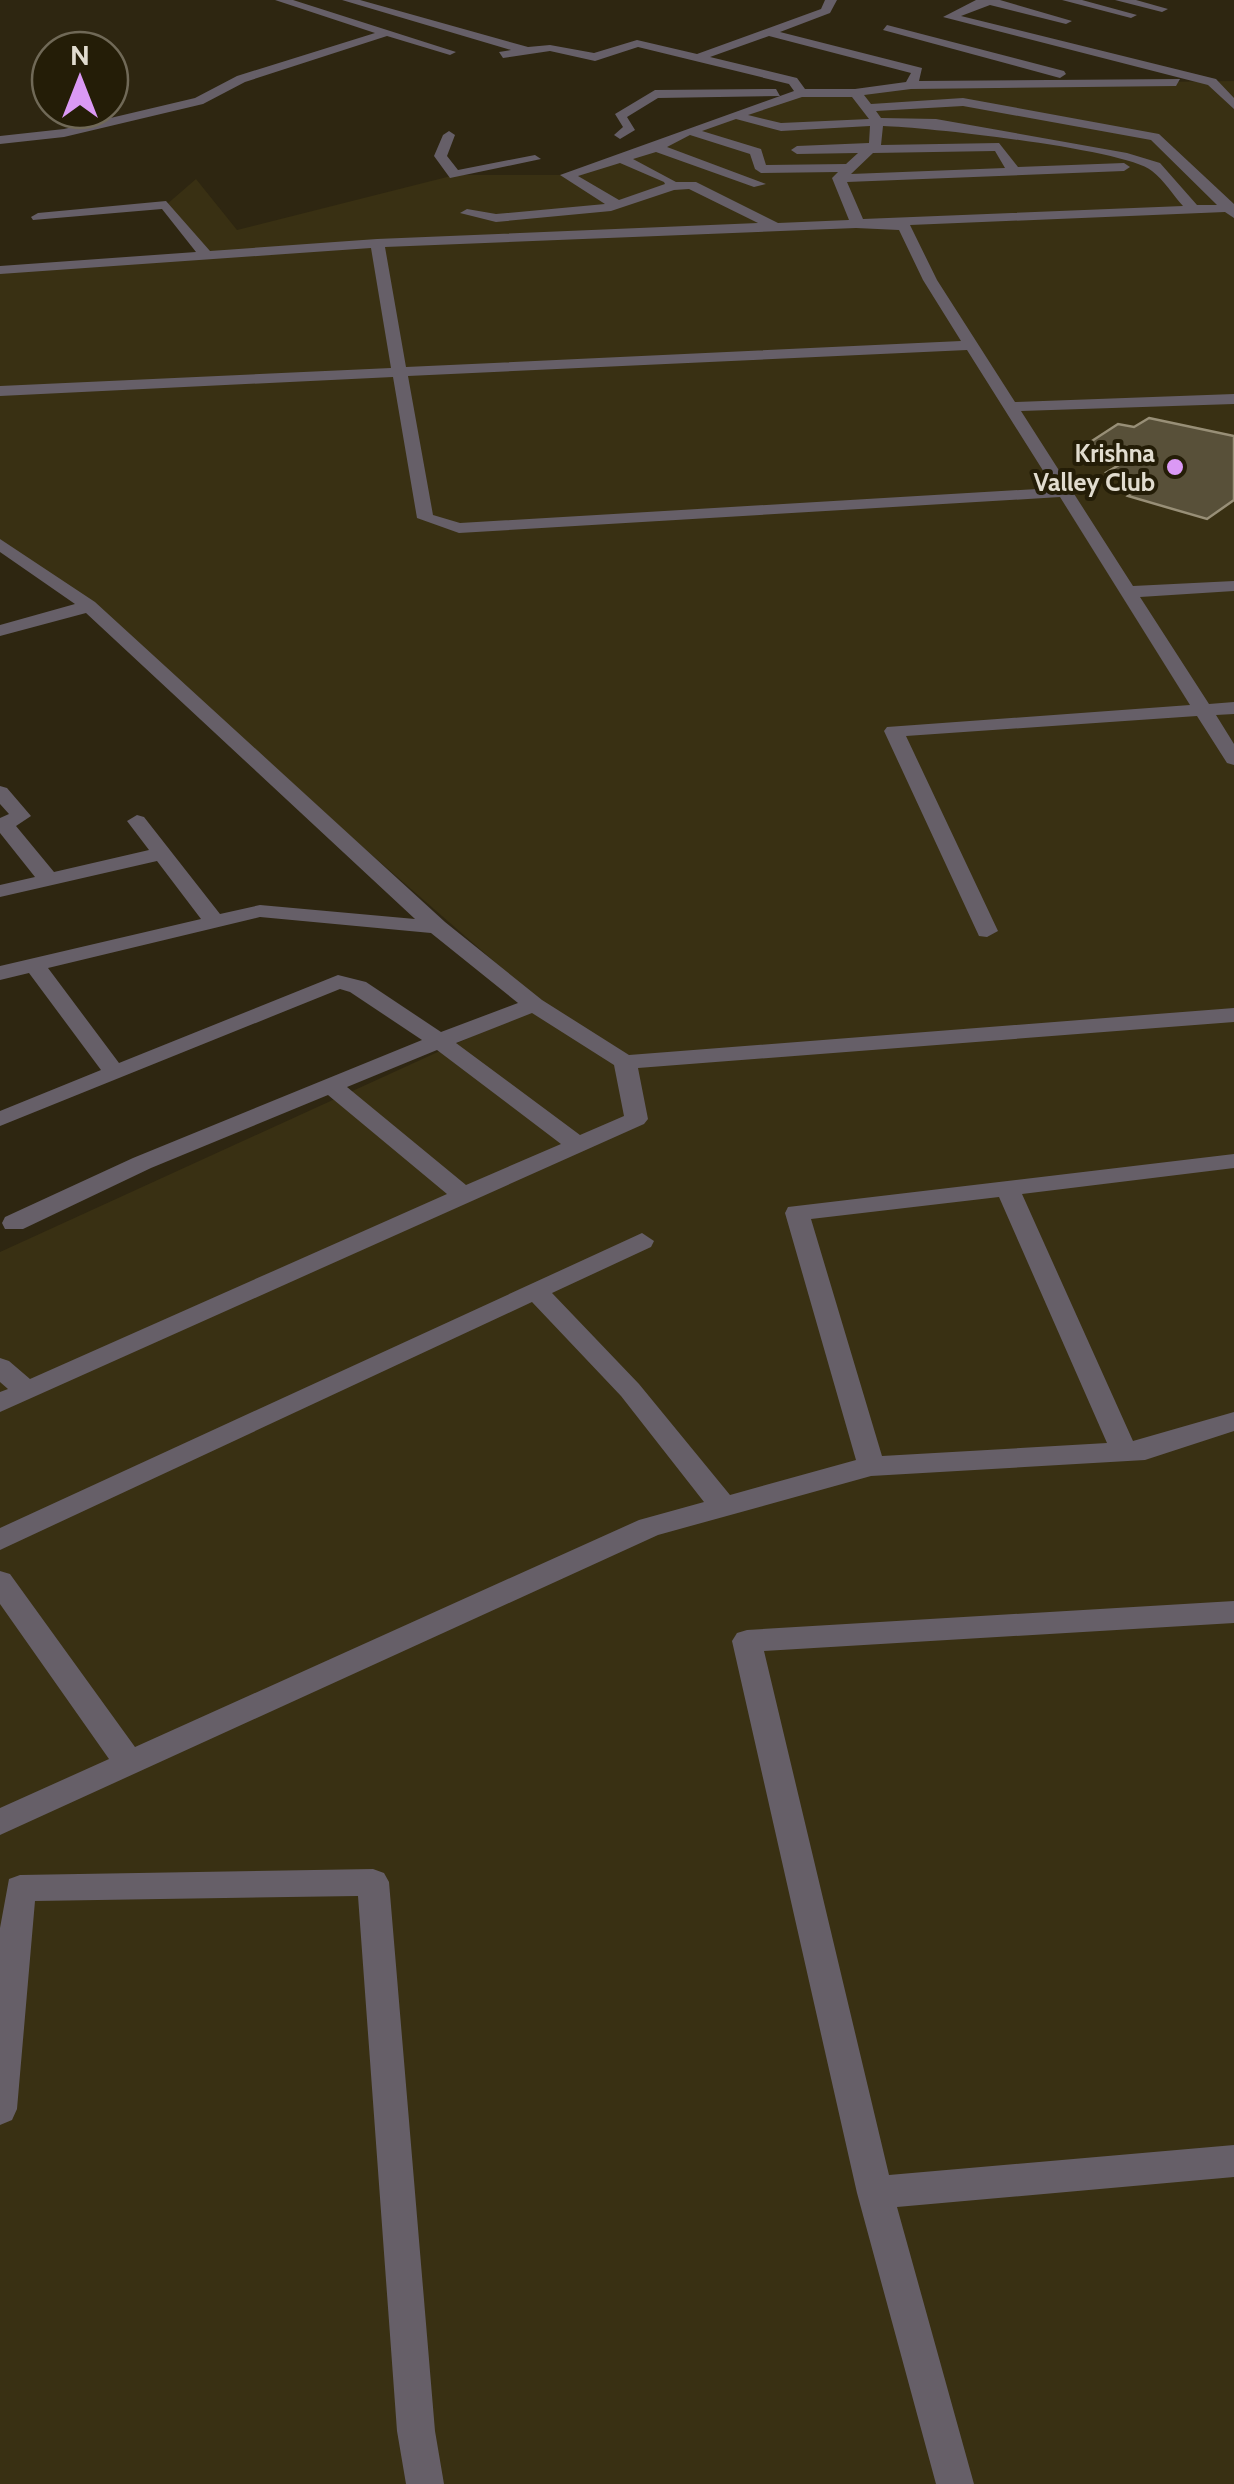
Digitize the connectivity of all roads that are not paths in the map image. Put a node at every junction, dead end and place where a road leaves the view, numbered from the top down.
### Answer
1 (282, 0) edge
2 (348, 0) edge
3 (831, 0) edge
4 (1071, 0) edge
5 (1121, 0) edge
6 (989, 1) edge
7 (1162, 9) dead end
8 (1131, 15) dead end
9 (1066, 20) dead end
10 (887, 28) dead end
11 (765, 31) junction
12 (382, 34) junction
13 (450, 52) dead end
14 (530, 52) junction
15 (503, 54) dead end
16 (697, 58) junction
17 (1234, 81) edge
18 (1212, 82) junction
19 (1094, 83) junction
20 (912, 85) junction
21 (801, 93) junction
22 (855, 93) junction
23 (968, 103) junction
24 (1234, 104) edge
25 (734, 115) junction
26 (872, 115) junction
27 (936, 123) junction
28 (689, 131) junction
29 (449, 135) dead end
30 (620, 136) dead end
31 (0, 140) edge
32 (656, 148) junction
33 (872, 148) junction
34 (796, 150) dead end
35 (619, 158) junction
36 (535, 159) dead end
37 (1155, 166) junction
38 (760, 169) junction
39 (1082, 169) junction
40 (1014, 171) junction
41 (845, 173) junction
42 (1091, 184) dead end
43 (672, 186) junction
44 (1100, 198) dead end
45 (611, 207) junction
46 (1194, 210) junction
47 (1232, 210) edge
48 (467, 213) dead end
49 (1110, 213) junction
50 (38, 217) dead end
51 (858, 224) junction
52 (778, 228) junction
53 (377, 244) junction
54 (206, 256) junction
55 (0, 270) edge
56 (972, 345) junction
57 (400, 372) junction
58 (0, 391) edge
59 (1234, 399) edge
60 (1012, 407) junction
61 (1068, 492) junction
62 (0, 544) edge
63 (1234, 586) edge
64 (1130, 592) junction
65 (89, 606) junction
66 (0, 631) edge
67 (1234, 708) edge
68 (1204, 710) junction
69 (1234, 759) edge
70 (0, 792) edge
71 (137, 821) dead end
72 (2, 826) edge
73 (160, 854) junction
74 (48, 880) junction
75 (0, 891) edge
76 (215, 922) junction
77 (437, 926) junction
78 (987, 931) dead end
79 (35, 965) junction
80 (0, 973) edge
81 (534, 1005) junction
82 (1234, 1015) edge
83 (439, 1042) junction
84 (626, 1062) junction
85 (114, 1072) junction
86 (334, 1088) junction
87 (1, 1117) edge
88 (578, 1146) junction
89 (1234, 1160) edge
90 (1007, 1188) junction
91 (464, 1196) junction
92 (14, 1222) dead end
93 (642, 1241) dead end
94 (535, 1290) junction
95 (0, 1367) edge
96 (28, 1391) junction
97 (0, 1403) edge
98 (1234, 1421) edge
99 (1124, 1451) junction
100 (871, 1466) junction
101 (723, 1506) junction
102 (0, 1540) edge
103 (0, 1582) edge
104 (1234, 1612) edge
105 (129, 1763) junction
106 (0, 1822) edge
107 (0, 2110) edge
108 (1234, 2161) edge
109 (875, 2193) junction
110 (426, 2484) edge
111 (955, 2484) edge

1 - 12 street
2 - 14 street
3 - 11 street
4 - 8 street
5 - 7 street
6 - 9 street
6 - 18 street
10 - 19 street
11 - 16 street
11 - 20 street
12 - 13 street
12 - 31 street
14 - 15 street
14 - 16 street
16 - 21 street
17 - 18 street
18 - 19 street
18 - 24 street
19 - 20 street
20 - 22 street
21 - 22 street
21 - 25 street
21 - 30 street
22 - 26 street
23 - 26 street
23 - 27 street
23 - 47 street
25 - 26 street
25 - 28 street
26 - 27 street
26 - 33 street
27 - 33 street
27 - 37 street
28 - 32 street
28 - 38 street
29 - 36 street
32 - 35 street
32 - 38 street
33 - 34 street
33 - 40 street
33 - 41 street
35 - 43 street
35 - 45 street
37 - 39 street
37 - 46 street
38 - 41 street
39 - 40 street
39 - 42 street
40 - 41 street
41 - 51 street
43 - 45 street
43 - 52 street
44 - 49 street
45 - 48 street
46 - 47 street
46 - 49 street
49 - 51 street
50 - 54 street
51 - 52 street
51 - 56 street
52 - 53 street
53 - 54 street
53 - 57 street
54 - 55 street
56 - 57 street
56 - 60 street
57 - 58 street
57 - 61 street
59 - 60 street
60 - 61 street
61 - 64 street
62 - 65 street
63 - 64 street
64 - 68 street
65 - 66 street
65 - 77 street
67 - 68 street
68 - 69 street
68 - 78 street
70 - 72 street
71 - 73 street
72 - 74 street
73 - 74 street
73 - 76 street
74 - 75 street
76 - 77 street
76 - 79 street
77 - 81 street
79 - 80 street
79 - 85 street
81 - 83 street
81 - 84 street
82 - 84 street
83 - 85 street
83 - 86 street
83 - 88 street
84 - 88 street
85 - 87 street
86 - 91 street
86 - 92 street
88 - 91 street
89 - 90 street
90 - 99 street
90 - 100 street
91 - 96 street
93 - 94 street
94 - 101 street
94 - 102 street
95 - 96 street
96 - 97 street
98 - 99 street
99 - 100 street
100 - 101 street
101 - 105 street
103 - 105 street
104 - 109 street
105 - 106 street
107 - 110 street
108 - 109 street
109 - 111 street

